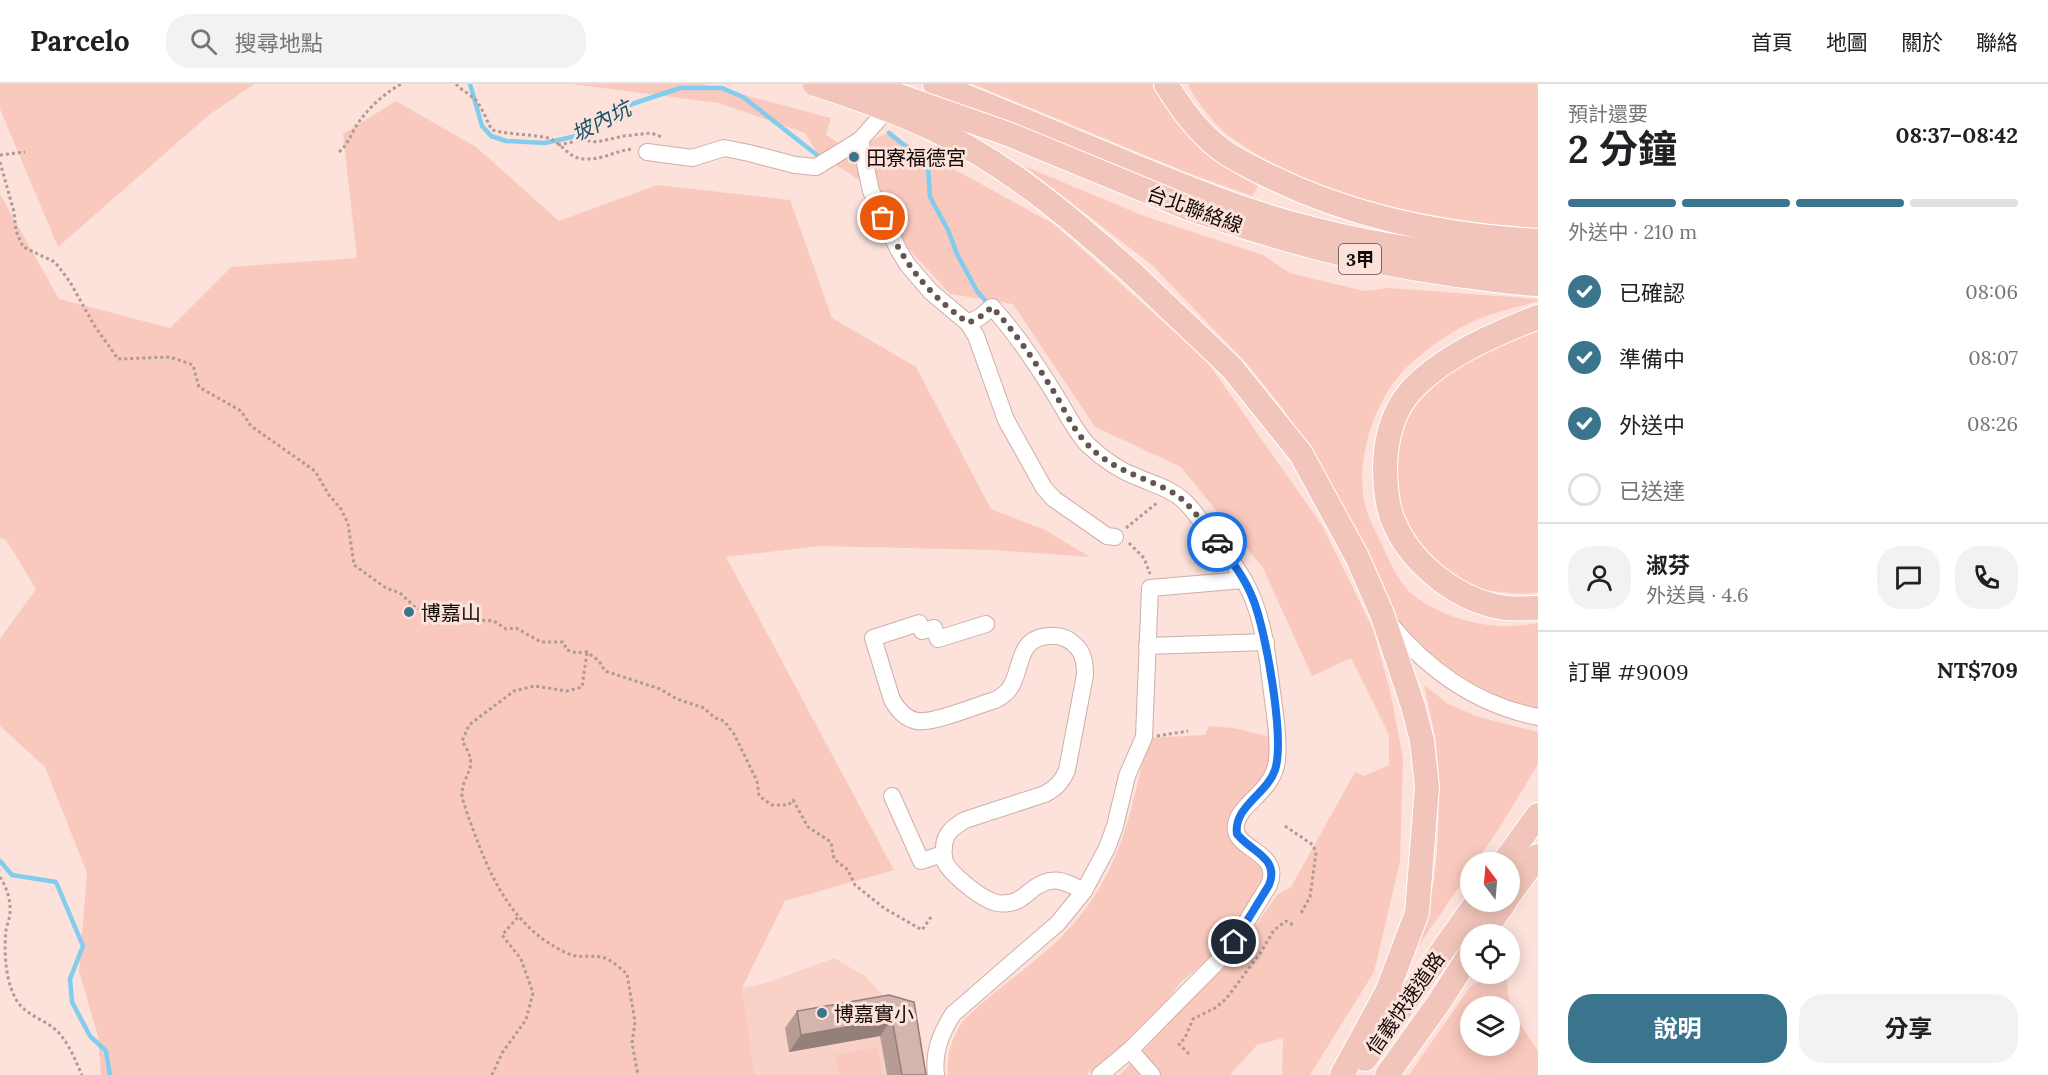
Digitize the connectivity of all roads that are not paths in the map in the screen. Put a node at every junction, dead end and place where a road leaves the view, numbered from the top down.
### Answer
1 (815, 84) edge
2 (865, 84) edge
3 (898, 84) edge
4 (935, 84) edge
5 (1166, 84) edge
6 (860, 140) junction
7 (647, 152) road end
8 (1192, 199) junction
9 (1538, 241) edge
10 (1538, 263) edge
11 (1538, 284) edge
12 (1538, 317) edge
13 (968, 323) junction
14 (1115, 537) road end
15 (1244, 580) junction
16 (1538, 608) edge
17 (1382, 614) junction
18 (986, 624) dead end
19 (1266, 642) junction
20 (1147, 646) junction
21 (1538, 717) edge
22 (892, 796) dead end
23 (1538, 815) edge
24 (1511, 852) edge
25 (943, 854) junction
26 (1538, 856) edge
27 (1520, 881) edge
28 (1084, 891) junction
29 (1470, 912) edge
30 (1460, 970) edge
31 (1130, 1050) junction
32 (936, 1075) edge
33 (1100, 1075) edge
34 (1152, 1075) edge
35 (1342, 1075) edge
36 (1353, 1075) edge
37 (1387, 1075) edge

1 - 17 highway, bridge
2 - 8 highway, 台北聯絡線 / 3甲, bridge
3 - 6 street
4 - 8 highway, 台北聯絡線 / 3甲
5 - 9 highway
6 - 7 street
6 - 13 street
8 - 10 highway, 台北聯絡線 / 3甲
8 - 11 highway, 台北聯絡線 / 3甲
12 - 16 highway
13 - 14 street
13 - 15 street
15 - 19 street
15 - 20 street
17 - 21 street
17 - 35 highway
18 - 25 street
19 - 20 street
19 - 31 street
20 - 28 street
22 - 25 street
23 - 24 highway
25 - 28 street
26 - 27 highway
28 - 32 street
29 - 36 highway, 信義快速道路
30 - 37 highway, 信義快速道路
31 - 33 street
31 - 34 street

